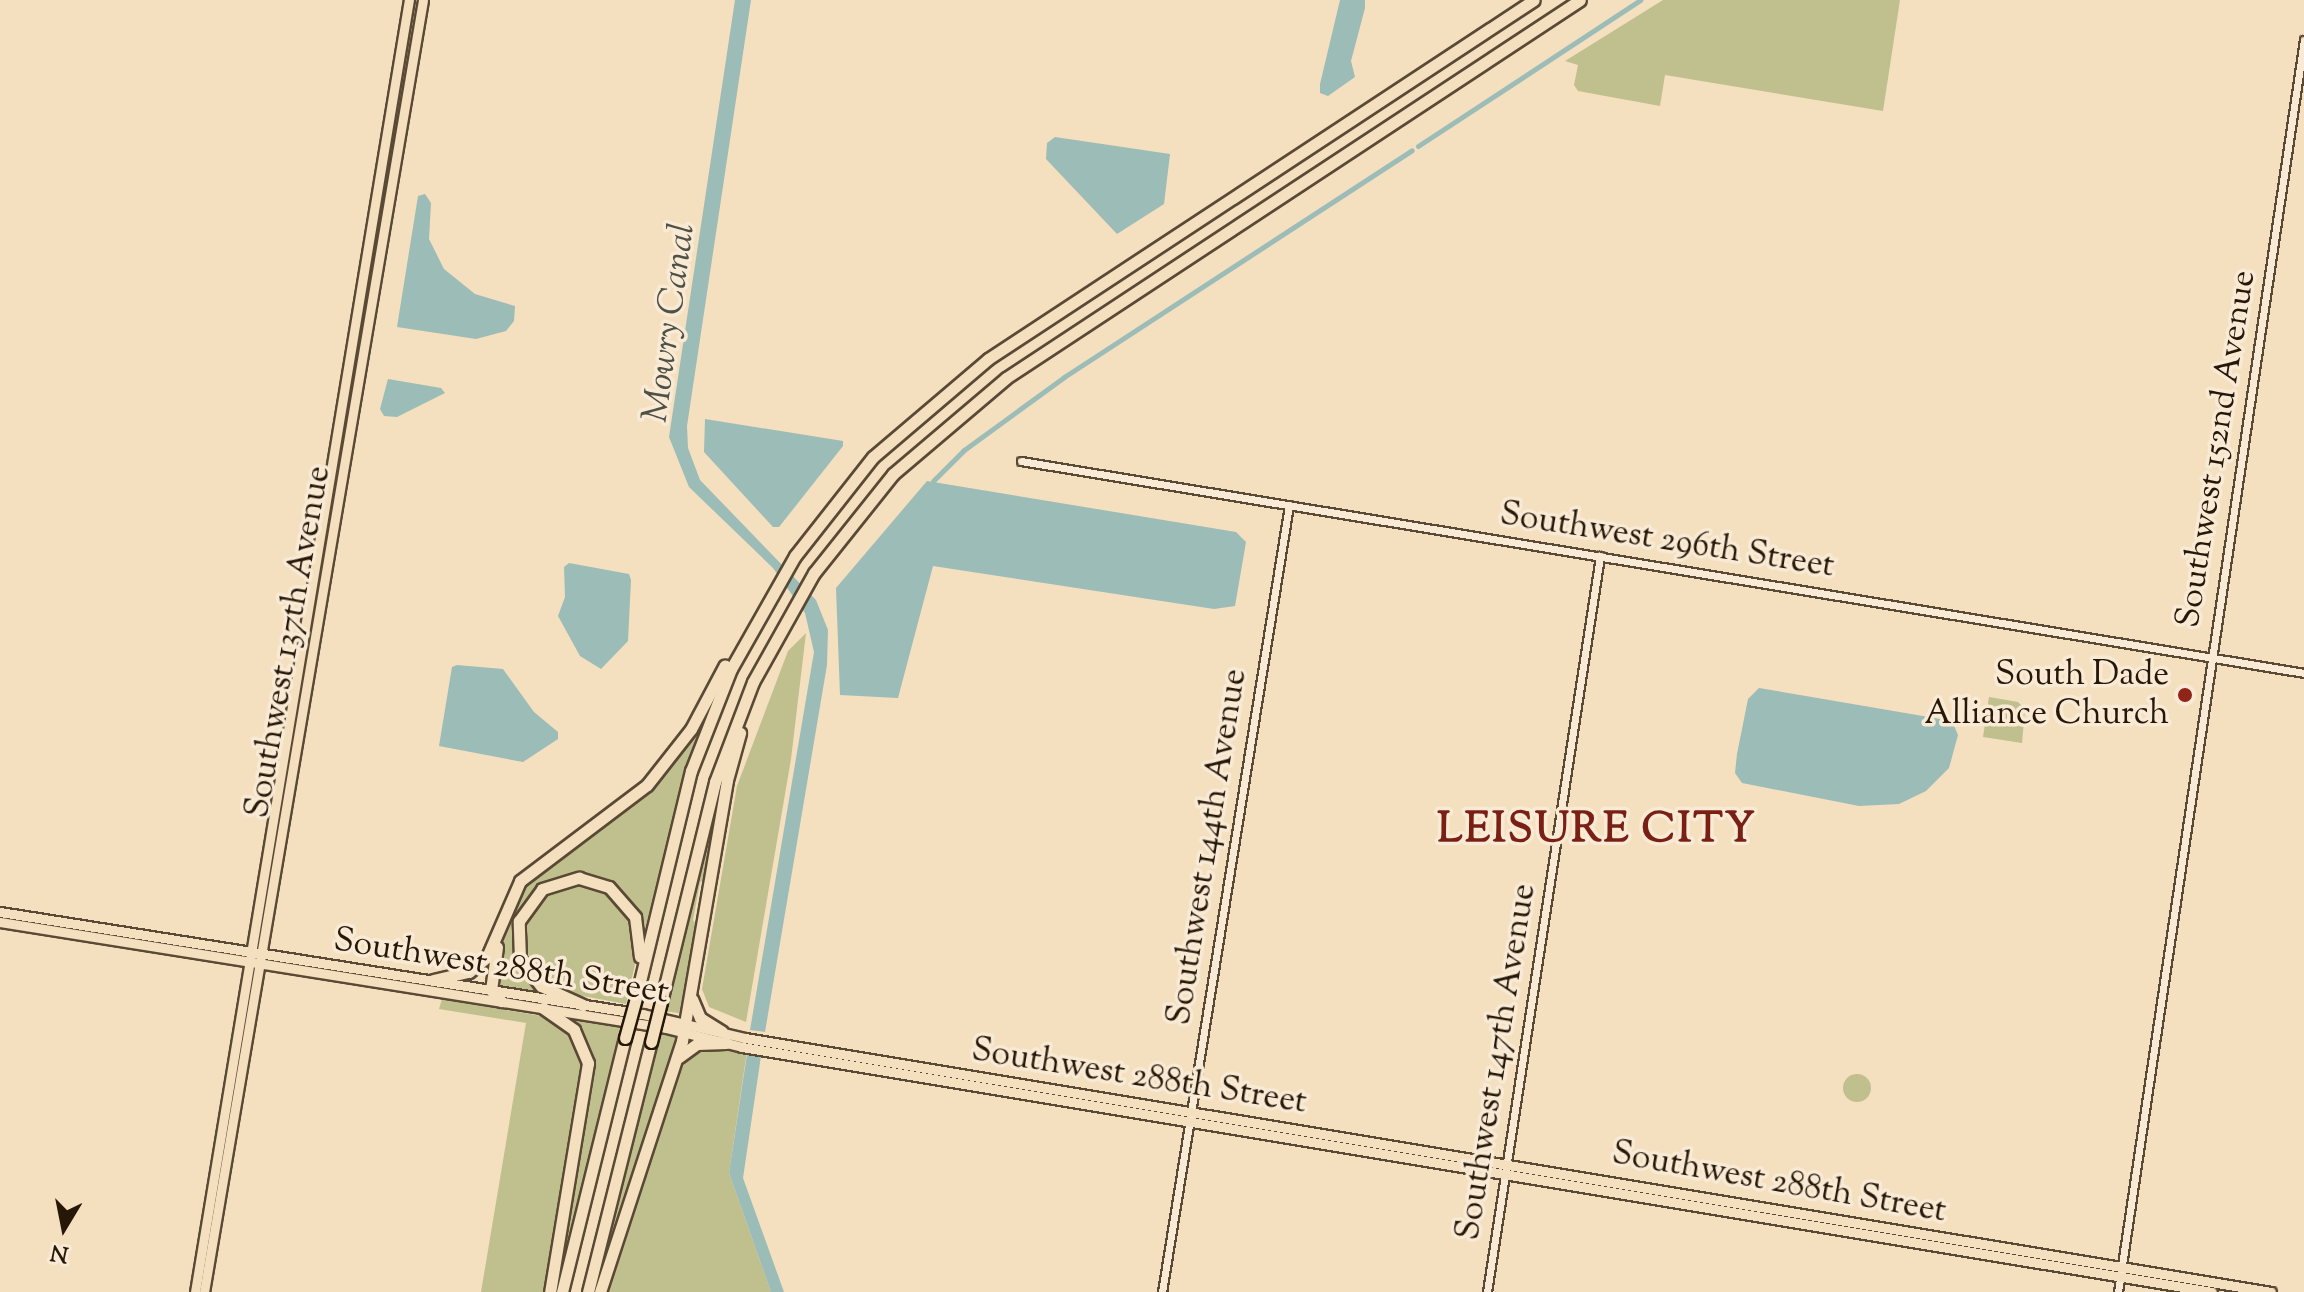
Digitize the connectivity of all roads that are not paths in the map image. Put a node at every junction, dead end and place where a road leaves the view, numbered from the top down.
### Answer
1 (409, 0) edge
2 (423, 0) edge
3 (1534, 0) edge
4 (1580, 0) edge
5 (2304, 40) edge
6 (1021, 461) dead end
7 (1289, 505) junction
8 (325, 507) junction
9 (338, 509) junction
10 (1600, 556) junction
11 (768, 597) junction
12 (769, 651) junction
13 (2212, 657) junction
14 (298, 666) junction
15 (2304, 673) edge
16 (298, 743) junction
17 (0, 912) edge
18 (0, 922) edge
19 (497, 935) junction
20 (255, 958) junction
21 (433, 980) junction
22 (640, 982) junction
23 (491, 990) junction
24 (691, 995) junction
25 (501, 1001) junction
26 (583, 1005) junction
27 (543, 1008) junction
28 (682, 1027) junction
29 (724, 1038) junction
30 (241, 1043) junction
31 (677, 1061) junction
32 (1193, 1117) junction
33 (1510, 1170) junction
34 (2122, 1272) junction
35 (2210, 1288) edge
36 (195, 1292) edge
37 (204, 1292) edge
38 (550, 1292) edge
39 (562, 1292) edge
40 (588, 1292) edge
41 (600, 1292) edge
42 (1162, 1292) edge
43 (1487, 1292) edge
44 (2118, 1292) edge
45 (2271, 1292) edge

1 - 8 main road, Southwest 137th Avenue
2 - 9 main road, Southwest 137th Avenue
3 - 11 highway
4 - 12 highway
5 - 13 street, Southwest 152nd Avenue
6 - 7 street, Southwest 296th Street
7 - 10 street, Southwest 296th Street
7 - 32 street, Southwest 144th Avenue
8 - 9 main road
8 - 14 main road, Southwest 137th Avenue
9 - 16 main road, Southwest 137th Avenue
10 - 13 street, Southwest 296th Street
10 - 33 street, Southwest 147th Avenue
11 - 19 highway
11 - 22 highway
12 - 24 highway
12 - 40 highway, bridge
13 - 15 street, Southwest 296th Street
13 - 34 street, Southwest 152nd Avenue
14 - 16 main road
14 - 20 main road, Southwest 137th Avenue
16 - 20 main road, Southwest 137th Avenue
17 - 20 main road, Southwest 288th Street
18 - 20 main road, Southwest 288th Street
19 - 21 highway
19 - 23 highway
20 - 21 main road, Southwest 288th Street
20 - 25 main road, Southwest 288th Street
20 - 30 main road, Southwest 137th Avenue
21 - 23 main road, Southwest 288th Street
22 - 26 highway
22 - 39 highway, bridge
23 - 25 highway
23 - 26 main road, Southwest 288th Street
24 - 28 highway
24 - 29 highway
25 - 27 main road, Southwest 288th Street
26 - 28 main road, Southwest 288th Street
27 - 28 main road, Southwest 288th Street
27 - 38 highway
28 - 29 main road, Southwest 288th Street
28 - 31 highway
29 - 31 highway
29 - 32 main road, Southwest 288th Street
30 - 36 main road, Southwest 137th Avenue
30 - 37 main road, Southwest 137th Avenue
31 - 41 highway
32 - 33 main road, Southwest 288th Street
32 - 42 street, Southwest 144th Avenue
33 - 34 main road, Southwest 288th Street
33 - 43 street, Southwest 147th Avenue
34 - 35 main road, Southwest 288th Street
34 - 44 street, Southwest 152nd Avenue
35 - 45 main road, Southwest 288th Street

